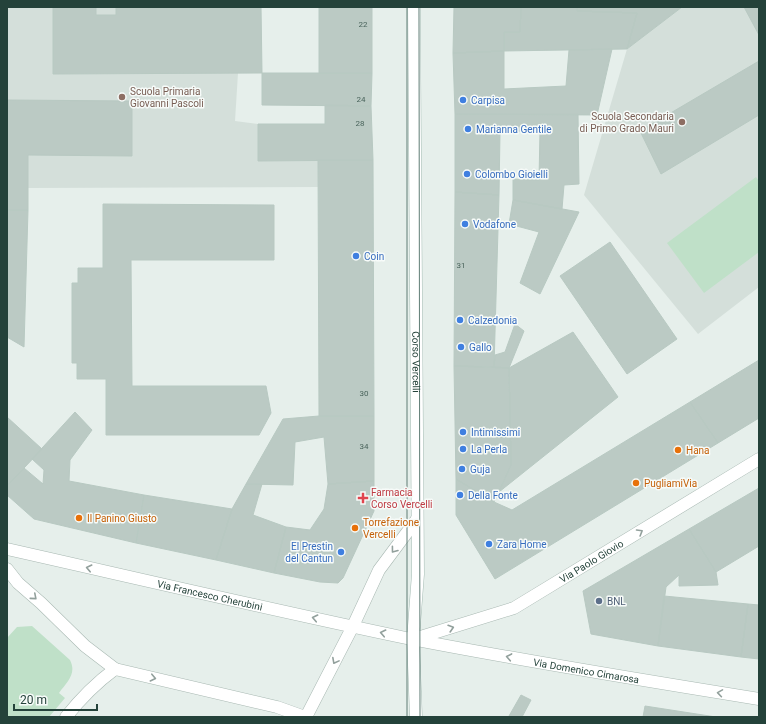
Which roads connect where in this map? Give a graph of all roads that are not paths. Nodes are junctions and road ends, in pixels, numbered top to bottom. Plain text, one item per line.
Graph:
1 (414, 7) edge
2 (759, 459) edge
3 (418, 519) junction
4 (7, 549) edge
5 (7, 569) edge
6 (353, 626) junction
7 (413, 639) junction
8 (115, 669) junction
9 (759, 699) edge
10 (66, 717) edge
11 (305, 717) edge
12 (416, 717) edge

1 - 3 street, Corso Vercelli
7 -> 2 street, Via Paolo Giovio
3 -> 6 street
3 - 7 street, Corso Vercelli
6 -> 4 street, Via Francesco Cherubini
5 -> 8 street
7 -> 6 street, Via Francesco Cherubini
6 -> 11 street
9 -> 7 street, Via Domenico Cimarosa
7 - 12 street, Corso Vercelli
8 - 10 street
8 -> 11 street

